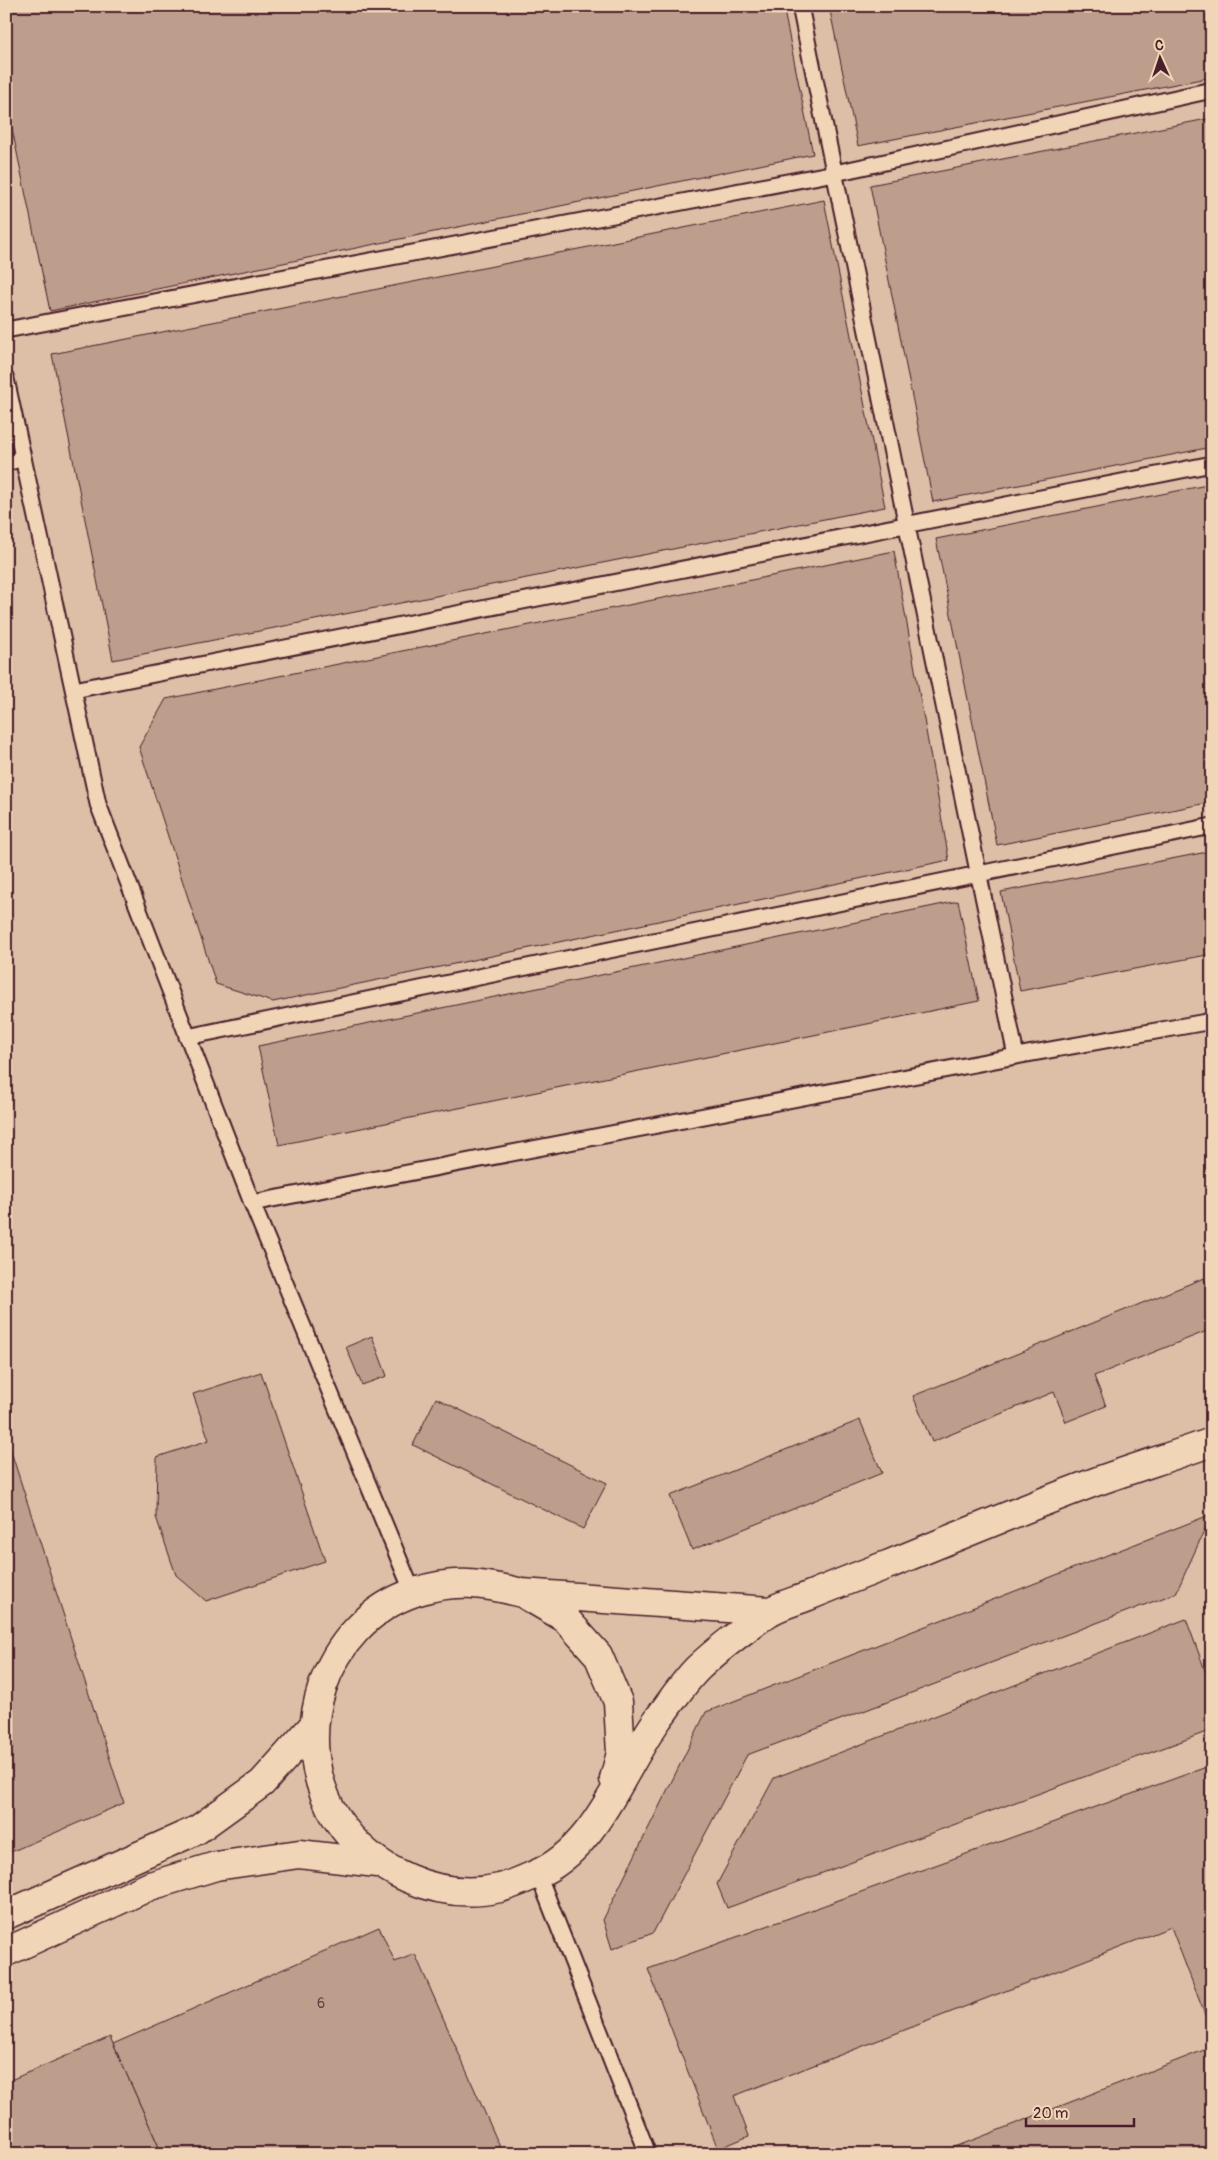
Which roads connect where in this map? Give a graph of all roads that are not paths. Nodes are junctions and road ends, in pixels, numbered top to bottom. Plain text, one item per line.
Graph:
1 (800, 6) edge
2 (1212, 90) edge
3 (835, 173) junction
4 (6, 330) edge
5 (6, 379) edge
6 (24, 458) junction
7 (6, 463) edge
8 (1212, 464) edge
9 (906, 526) junction
10 (74, 690) junction
11 (1212, 826) edge
12 (978, 873) junction
13 (1212, 1021) edge
14 (187, 1037) junction
15 (1016, 1056) junction
16 (252, 1203) junction
17 (1212, 1442) edge
18 (413, 1593) junction
19 (522, 1593) junction
20 (769, 1611) junction
21 (313, 1726) junction
22 (608, 1801) junction
23 (377, 1862) junction
24 (538, 1874) junction
25 (6, 1915) edge
26 (6, 1952) edge
27 (648, 2154) edge

1 - 3 lane
2 - 3 lane
3 - 4 lane
3 - 9 lane
5 - 6 lane
6 - 7 lane
6 - 10 lane
8 - 9 lane
9 - 10 lane
9 - 12 lane
10 - 14 lane
11 - 12 lane
12 - 14 lane
12 - 15 lane
13 - 15 lane
14 - 16 lane
15 - 16 lane
16 - 18 lane
17 - 20 main road
18 - 19 main road
18 - 21 main road
19 - 20 main road
19 - 22 main road
20 - 22 main road
21 - 23 main road
21 - 25 main road
22 - 24 main road
23 - 24 main road
23 - 26 main road
24 - 27 lane

